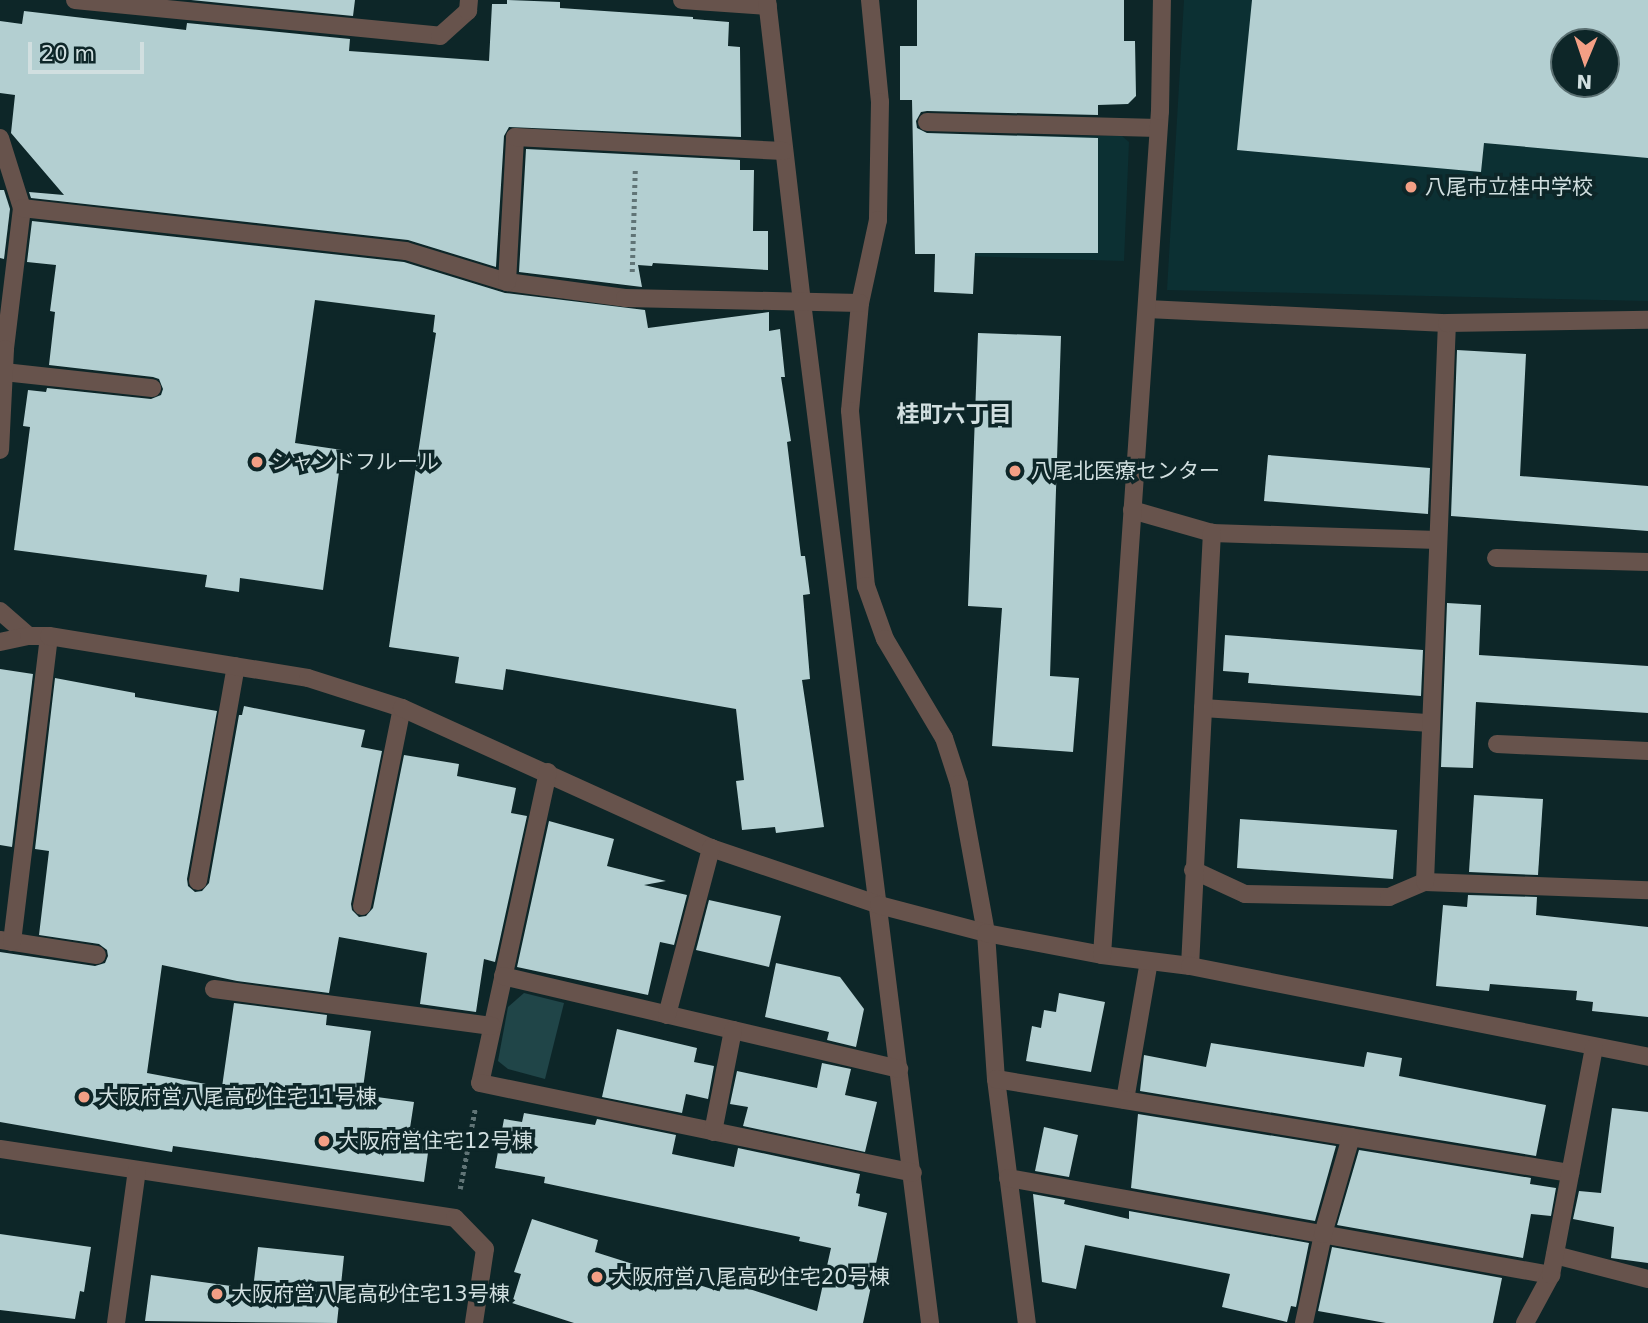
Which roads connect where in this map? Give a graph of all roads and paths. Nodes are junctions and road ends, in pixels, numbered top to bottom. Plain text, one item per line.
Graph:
1 (75, 0) edge
2 (469, 0) edge
3 (682, 0) edge
4 (870, 0) edge
5 (1161, 0) edge
6 (767, 3) edge
7 (927, 122) dead end
8 (1158, 128) junction
9 (0, 138) edge
10 (636, 143) junction
11 (784, 151) junction
12 (22, 208) junction
13 (507, 282) junction
14 (631, 298) junction
15 (802, 302) junction
16 (860, 303) junction
17 (1147, 309) junction
18 (1648, 320) edge
19 (1447, 323) junction
20 (3, 348) edge
21 (4, 372) junction
22 (152, 388) dead end
23 (0, 450) edge
24 (1132, 510) junction
25 (1212, 533) junction
26 (1438, 540) junction
27 (1496, 558) dead end
28 (1648, 562) edge
29 (0, 611) edge
30 (29, 635) junction
31 (49, 636) junction
32 (0, 642) edge
33 (236, 666) junction
34 (402, 708) junction
35 (1203, 708) junction
36 (1431, 723) junction
37 (1497, 744) dead end
38 (1648, 751) edge
39 (548, 772) junction
40 (711, 848) junction
41 (1193, 870) junction
42 (198, 881) dead end
43 (1425, 882) junction
44 (1648, 890) edge
45 (879, 905) junction
46 (362, 906) dead end
47 (986, 933) junction
48 (6, 941) edge
49 (97, 955) dead end
50 (1102, 955) junction
51 (1149, 961) junction
52 (1190, 966) junction
53 (503, 976) junction
54 (214, 989) dead end
55 (667, 1015) junction
56 (492, 1026) junction
57 (733, 1030) junction
58 (1594, 1048) junction
59 (1648, 1056) edge
60 (899, 1069) junction
61 (996, 1079) junction
62 (480, 1083) junction
63 (1125, 1100) junction
64 (713, 1132) junction
65 (1351, 1137) junction
66 (0, 1149) edge
67 (137, 1170) junction
68 (1570, 1172) junction
69 (912, 1173) junction
70 (1008, 1178) junction
71 (455, 1218) junction
72 (1324, 1234) junction
73 (1555, 1255) junction
74 (1551, 1275) junction
75 (1648, 1279) edge
76 (116, 1323) edge
77 (474, 1323) edge
78 (930, 1323) edge
79 (1027, 1323) edge
80 (1304, 1323) edge
81 (1525, 1323) edge

1 - 2 street
3 - 6 street
4 - 16 street
5 - 8 street
6 - 11 street
7 - 8 street
8 - 17 street
9 - 12 street
10 - 11 street
10 - 13 street
10 - 14 path
11 - 15 street
12 - 13 street
12 - 20 street
13 - 14 street
14 - 15 street
15 - 16 street
15 - 45 street
16 - 47 street
17 - 19 street
17 - 24 street
18 - 19 street
19 - 26 street
20 - 21 street
21 - 22 street
21 - 23 street
24 - 25 street
24 - 50 street
25 - 26 street
25 - 35 street
26 - 36 street
27 - 28 street
29 - 30 street
30 - 31 street
30 - 32 street
31 - 33 street
31 - 48 street
33 - 34 street
33 - 42 street
34 - 39 street
34 - 46 street
35 - 36 street
35 - 41 street
36 - 43 street
37 - 38 street
39 - 40 street
39 - 53 street
40 - 45 street
40 - 55 street
41 - 43 street
41 - 52 street
43 - 44 street
45 - 47 street
45 - 60 street
47 - 50 street
47 - 61 street
48 - 49 street
50 - 51 street
51 - 52 street
51 - 63 street
52 - 58 street
53 - 55 street
53 - 56 street
54 - 56 street
55 - 57 street
56 - 62 street
57 - 60 street
57 - 64 street
58 - 59 street
58 - 68 street
60 - 69 street
61 - 63 street
61 - 70 street
62 - 64 street
62 - 71 path
63 - 65 street
64 - 69 street
65 - 68 street
65 - 72 street
66 - 67 street
67 - 71 street
67 - 76 street
68 - 73 street
69 - 78 street
70 - 72 street
70 - 79 street
71 - 77 street
72 - 74 street
72 - 80 street
73 - 74 street
73 - 75 street
74 - 81 street

